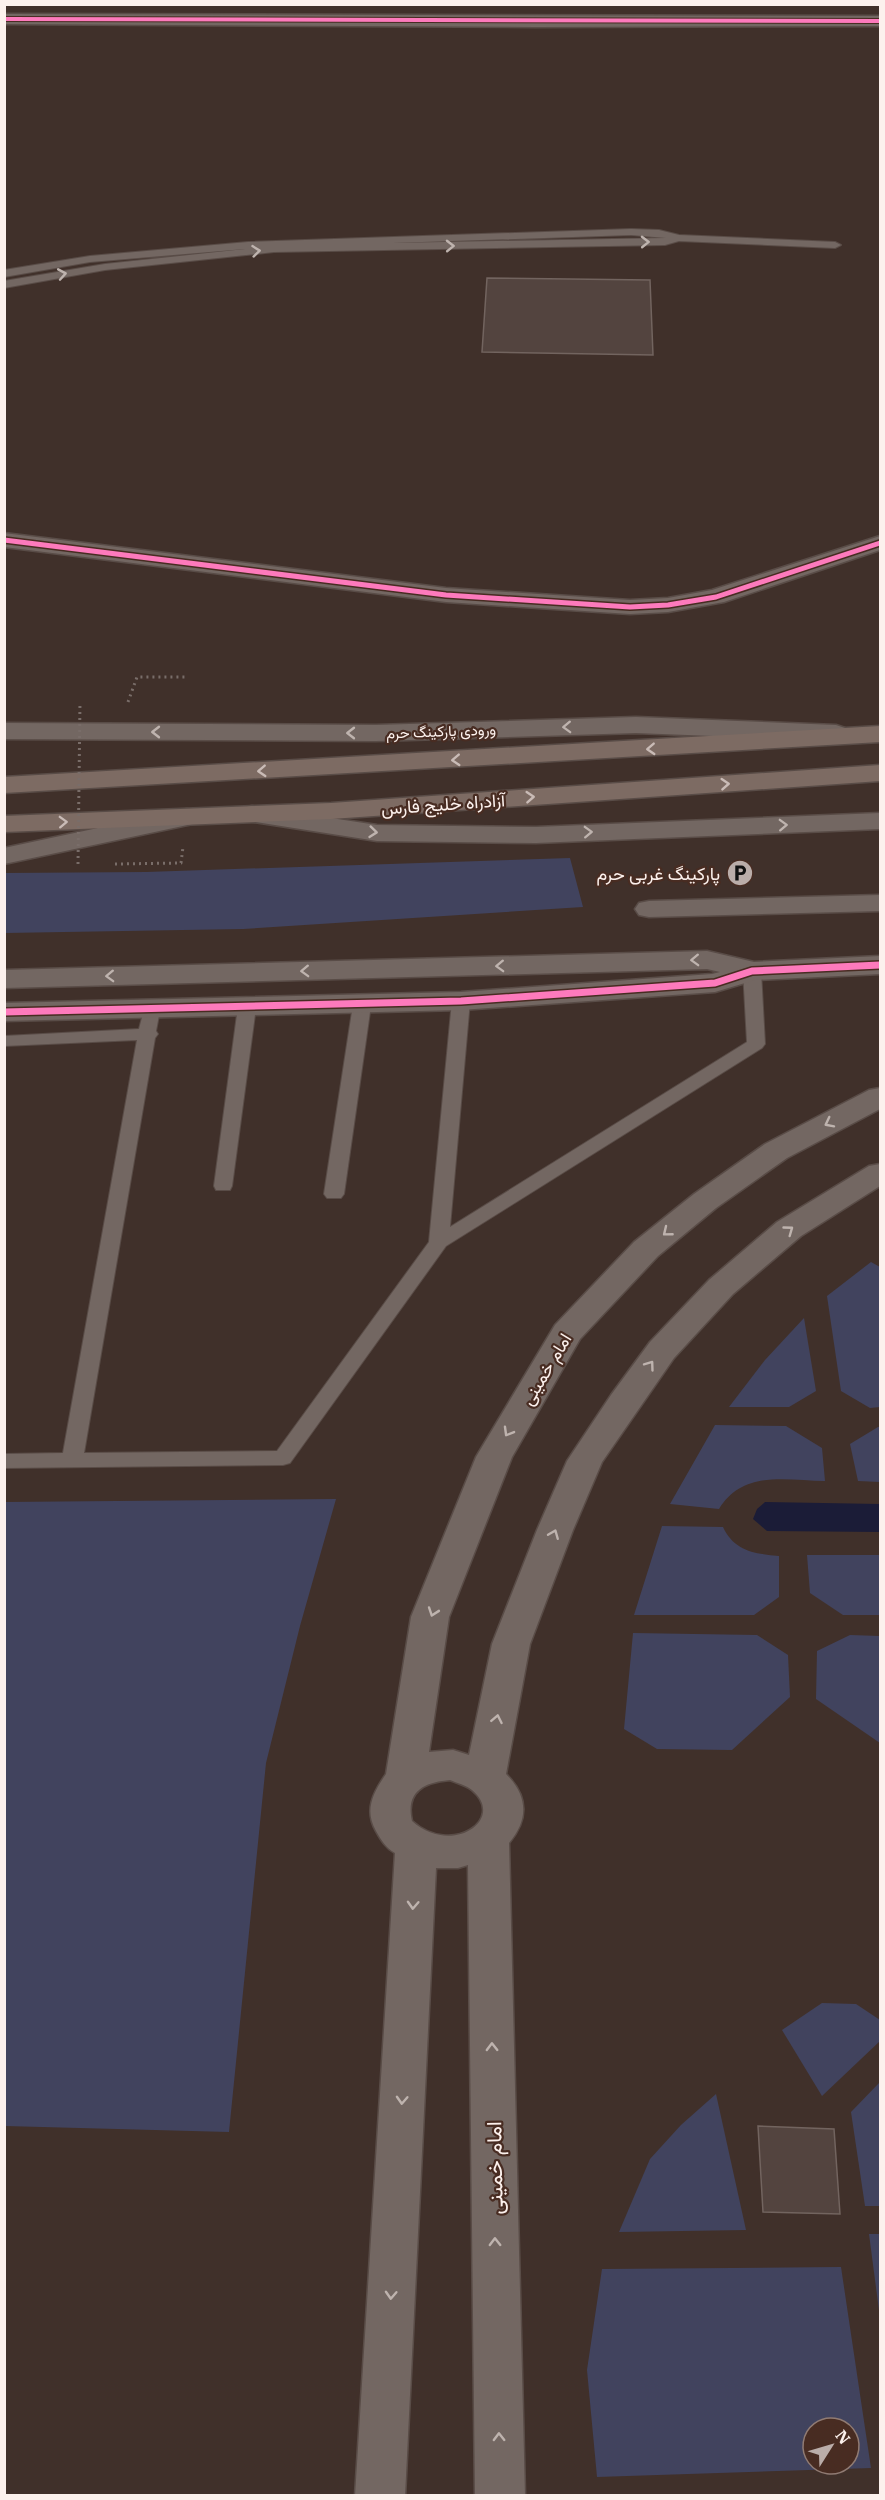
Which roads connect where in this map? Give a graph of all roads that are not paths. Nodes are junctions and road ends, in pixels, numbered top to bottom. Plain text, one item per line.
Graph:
1 (4, 19) edge
2 (880, 21) edge
3 (4, 28) edge
4 (880, 32) edge
5 (679, 237) junction
6 (835, 245) dead end
7 (4, 274) edge
8 (4, 285) edge
9 (4, 540) edge
10 (880, 543) edge
11 (4, 731) edge
12 (879, 734) edge
13 (880, 773) edge
14 (4, 785) edge
15 (252, 814) junction
16 (188, 817) junction
17 (880, 821) edge
18 (4, 824) edge
19 (4, 856) edge
20 (880, 903) edge
21 (649, 909) dead end
22 (880, 965) edge
23 (752, 971) junction
24 (4, 979) edge
25 (461, 1001) junction
26 (362, 1005) junction
27 (247, 1007) junction
28 (4, 1012) edge
29 (150, 1022) junction
30 (4, 1041) edge
31 (880, 1096) edge
32 (880, 1173) edge
33 (223, 1186) dead end
34 (334, 1194) dead end
35 (439, 1242) junction
36 (4, 1461) edge
37 (72, 1461) junction
38 (485, 1777) junction
39 (405, 1778) junction
40 (488, 1840) junction
41 (416, 1847) junction
42 (380, 2496) edge
43 (500, 2496) edge

1 - 2 street
3 - 4 street
5 - 6 lane
5 - 7 lane
8 -> 5 lane
9 - 10 street
12 -> 11 street, ورودی پارکینگ حرم
12 -> 14 highway
15 -> 13 highway, آزادراه خلیج فارس
15 - 16 highway, آزادراه خلیج فارس
15 -> 17 street
18 -> 16 highway, آزادراه خلیج فارس
16 - 19 street
20 - 21 street
22 - 23 street
23 -> 24 street
23 - 25 street
23 - 35 lane
25 - 26 street
25 - 35 lane
26 - 27 street
26 - 34 lane
27 - 29 street
27 - 33 lane
28 - 29 street
29 - 30 lane
29 - 37 lane
31 -> 39 street, امام خمینی
38 -> 32 street
35 - 37 lane
36 - 37 lane
38 - 39 street
38 - 40 street
39 - 41 street
40 - 41 street
43 -> 40 street, امام خمینی
41 -> 42 street

